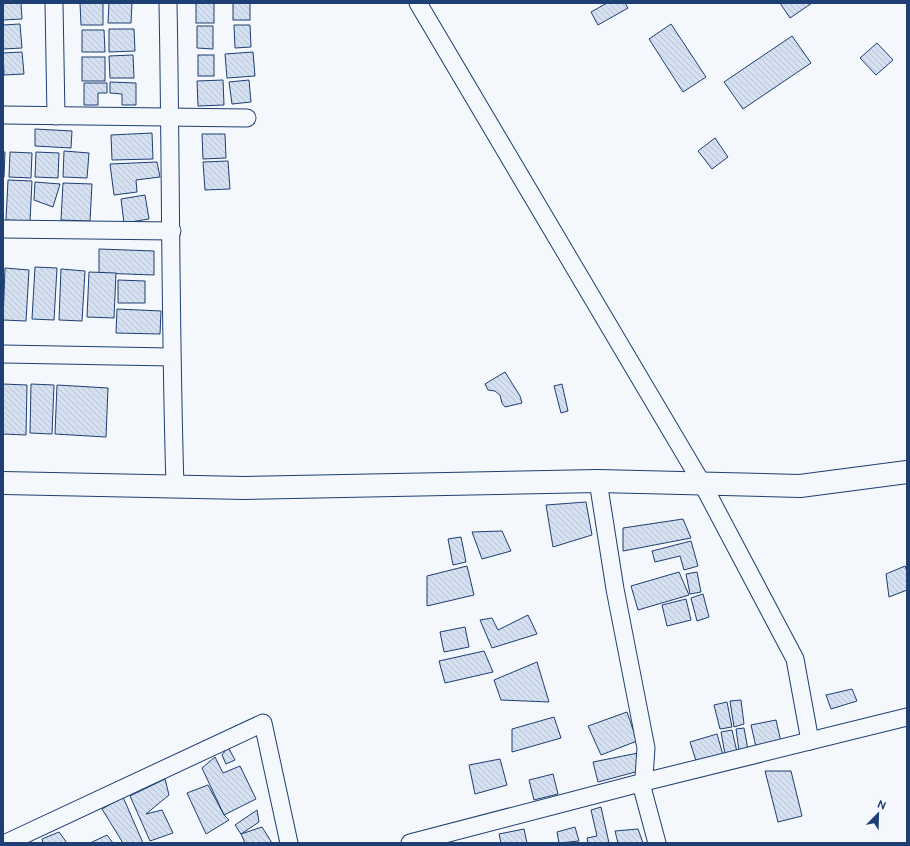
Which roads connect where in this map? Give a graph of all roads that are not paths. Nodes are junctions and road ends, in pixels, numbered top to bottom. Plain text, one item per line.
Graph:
1 (54, 3) edge
2 (168, 3) edge
3 (418, 3) edge
4 (3, 115) edge
5 (56, 116) junction
6 (170, 117) junction
7 (247, 118) dead end
8 (3, 229) edge
9 (172, 230) junction
10 (3, 354) edge
11 (171, 357) junction
12 (907, 472) edge
13 (598, 481) junction
14 (3, 483) edge
15 (703, 485) junction
16 (175, 486) junction
17 (907, 717) edge
18 (810, 741) junction
19 (644, 782) junction
20 (6, 843) edge
21 (289, 843) edge
22 (410, 843) edge
23 (657, 843) edge

1 - 5 street
2 - 6 street
3 - 15 street
4 - 5 street
5 - 6 street
6 - 7 street
6 - 9 street
8 - 9 street
9 - 11 street
10 - 11 street
11 - 16 street
12 - 15 street
13 - 15 street
13 - 16 street
13 - 19 street
14 - 16 street
15 - 18 street
17 - 18 street
18 - 19 street
19 - 22 street
19 - 23 street
20 - 21 street

